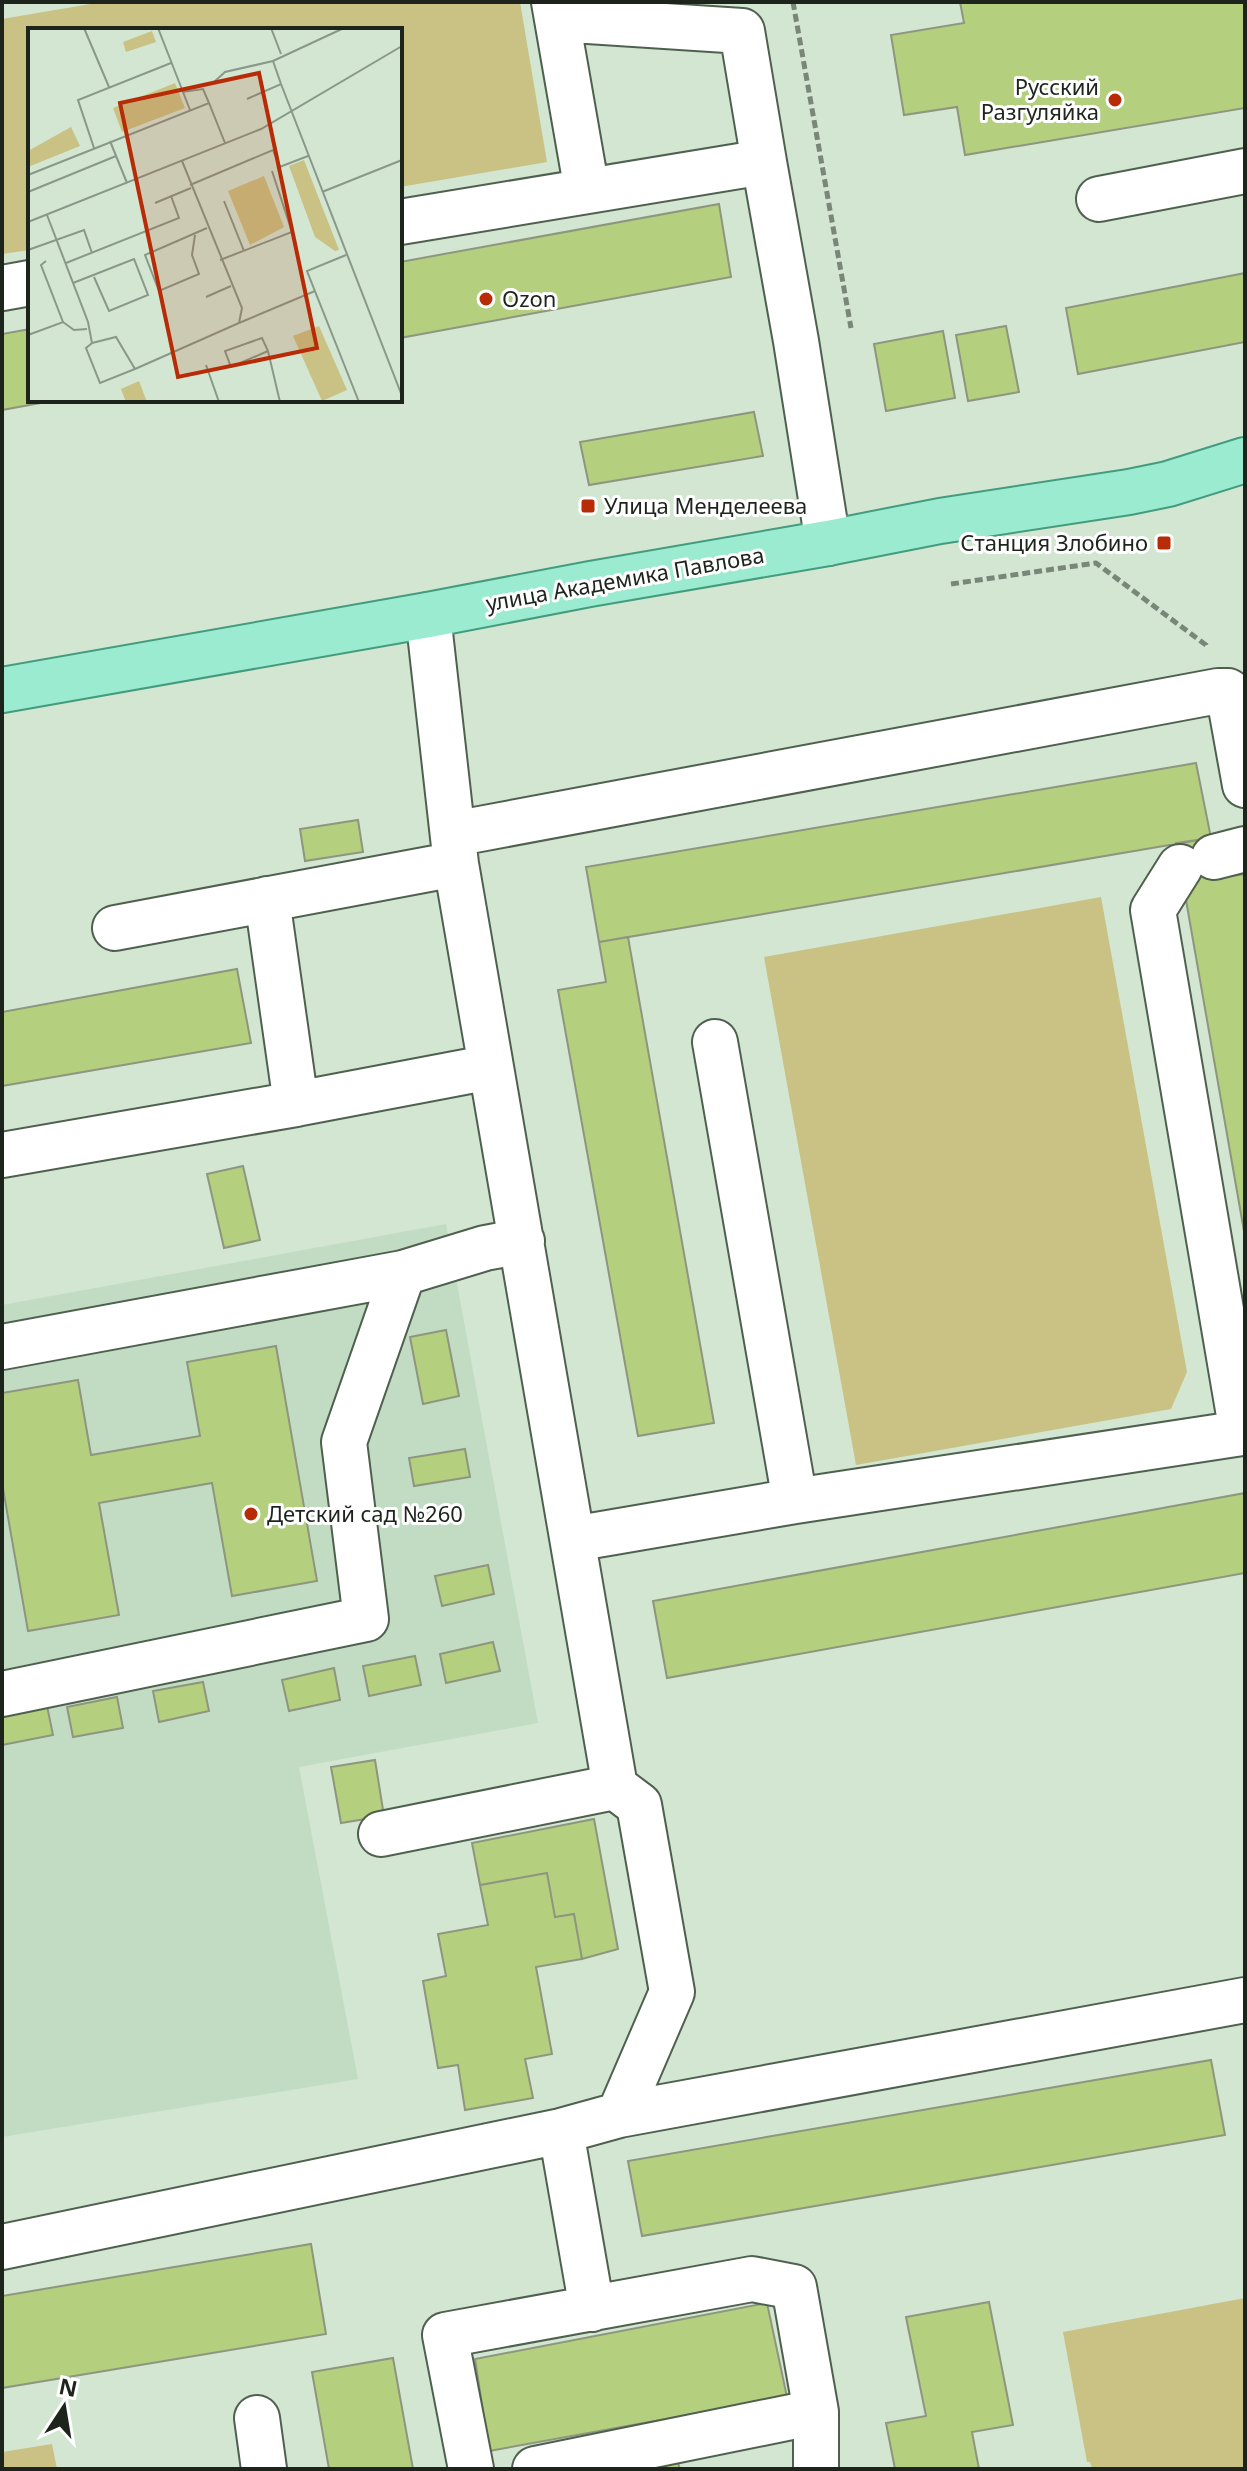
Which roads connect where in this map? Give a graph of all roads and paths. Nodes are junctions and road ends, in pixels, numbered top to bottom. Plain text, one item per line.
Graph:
1 (793, 2) edge
2 (556, 10) edge
3 (764, 162) junction
4 (1245, 171) edge
5 (587, 191) junction
6 (1099, 199) dead end
7 (402, 222) edge
8 (28, 283) edge
9 (2, 288) edge
10 (851, 328) dead end
11 (1245, 460) edge
12 (828, 543) junction
13 (951, 584) dead end
14 (428, 615) junction
15 (1206, 645) dead end
16 (2, 690) edge
17 (1245, 785) edge
18 (454, 849) junction
19 (1213, 858) edge
20 (267, 899) junction
21 (115, 928) dead end
22 (715, 1042) dead end
23 (491, 1067) junction
24 (296, 1104) junction
25 (2, 1155) edge
26 (522, 1241) junction
27 (403, 1273) junction
28 (2, 1347) edge
29 (795, 1501) junction
30 (573, 1539) junction
31 (2, 1694) edge
32 (615, 1787) junction
33 (381, 1834) dead end
34 (1245, 2000) edge
35 (619, 2115) junction
36 (561, 2131) junction
37 (2, 2247) edge
38 (592, 2309) junction
39 (816, 2412) junction
40 (257, 2418) dead end
41 (264, 2469) edge
42 (471, 2469) edge
43 (535, 2469) edge
44 (816, 2469) edge

1 - 10 path
2 - 3 lane
2 - 5 lane
3 - 5 lane
3 - 12 lane
4 - 6 lane
5 - 7 lane
8 - 9 lane
11 - 12 main road, улица Академика Павлова
12 - 14 main road, улица Академика Павлова
13 - 15 path
14 - 16 main road, улица Академика Павлова
14 - 18 lane
17 - 18 lane
18 - 20 lane
18 - 23 lane
19 - 29 lane
20 - 21 lane
20 - 24 lane
22 - 29 lane
23 - 24 lane
23 - 26 lane
24 - 25 lane
26 - 27 lane
26 - 30 lane
27 - 28 lane
27 - 31 lane
29 - 30 lane
30 - 32 lane
32 - 33 lane
32 - 35 lane
34 - 35 lane
35 - 36 lane
36 - 37 lane
36 - 38 lane
38 - 39 lane
38 - 42 lane
39 - 43 lane
39 - 44 lane
40 - 41 lane

